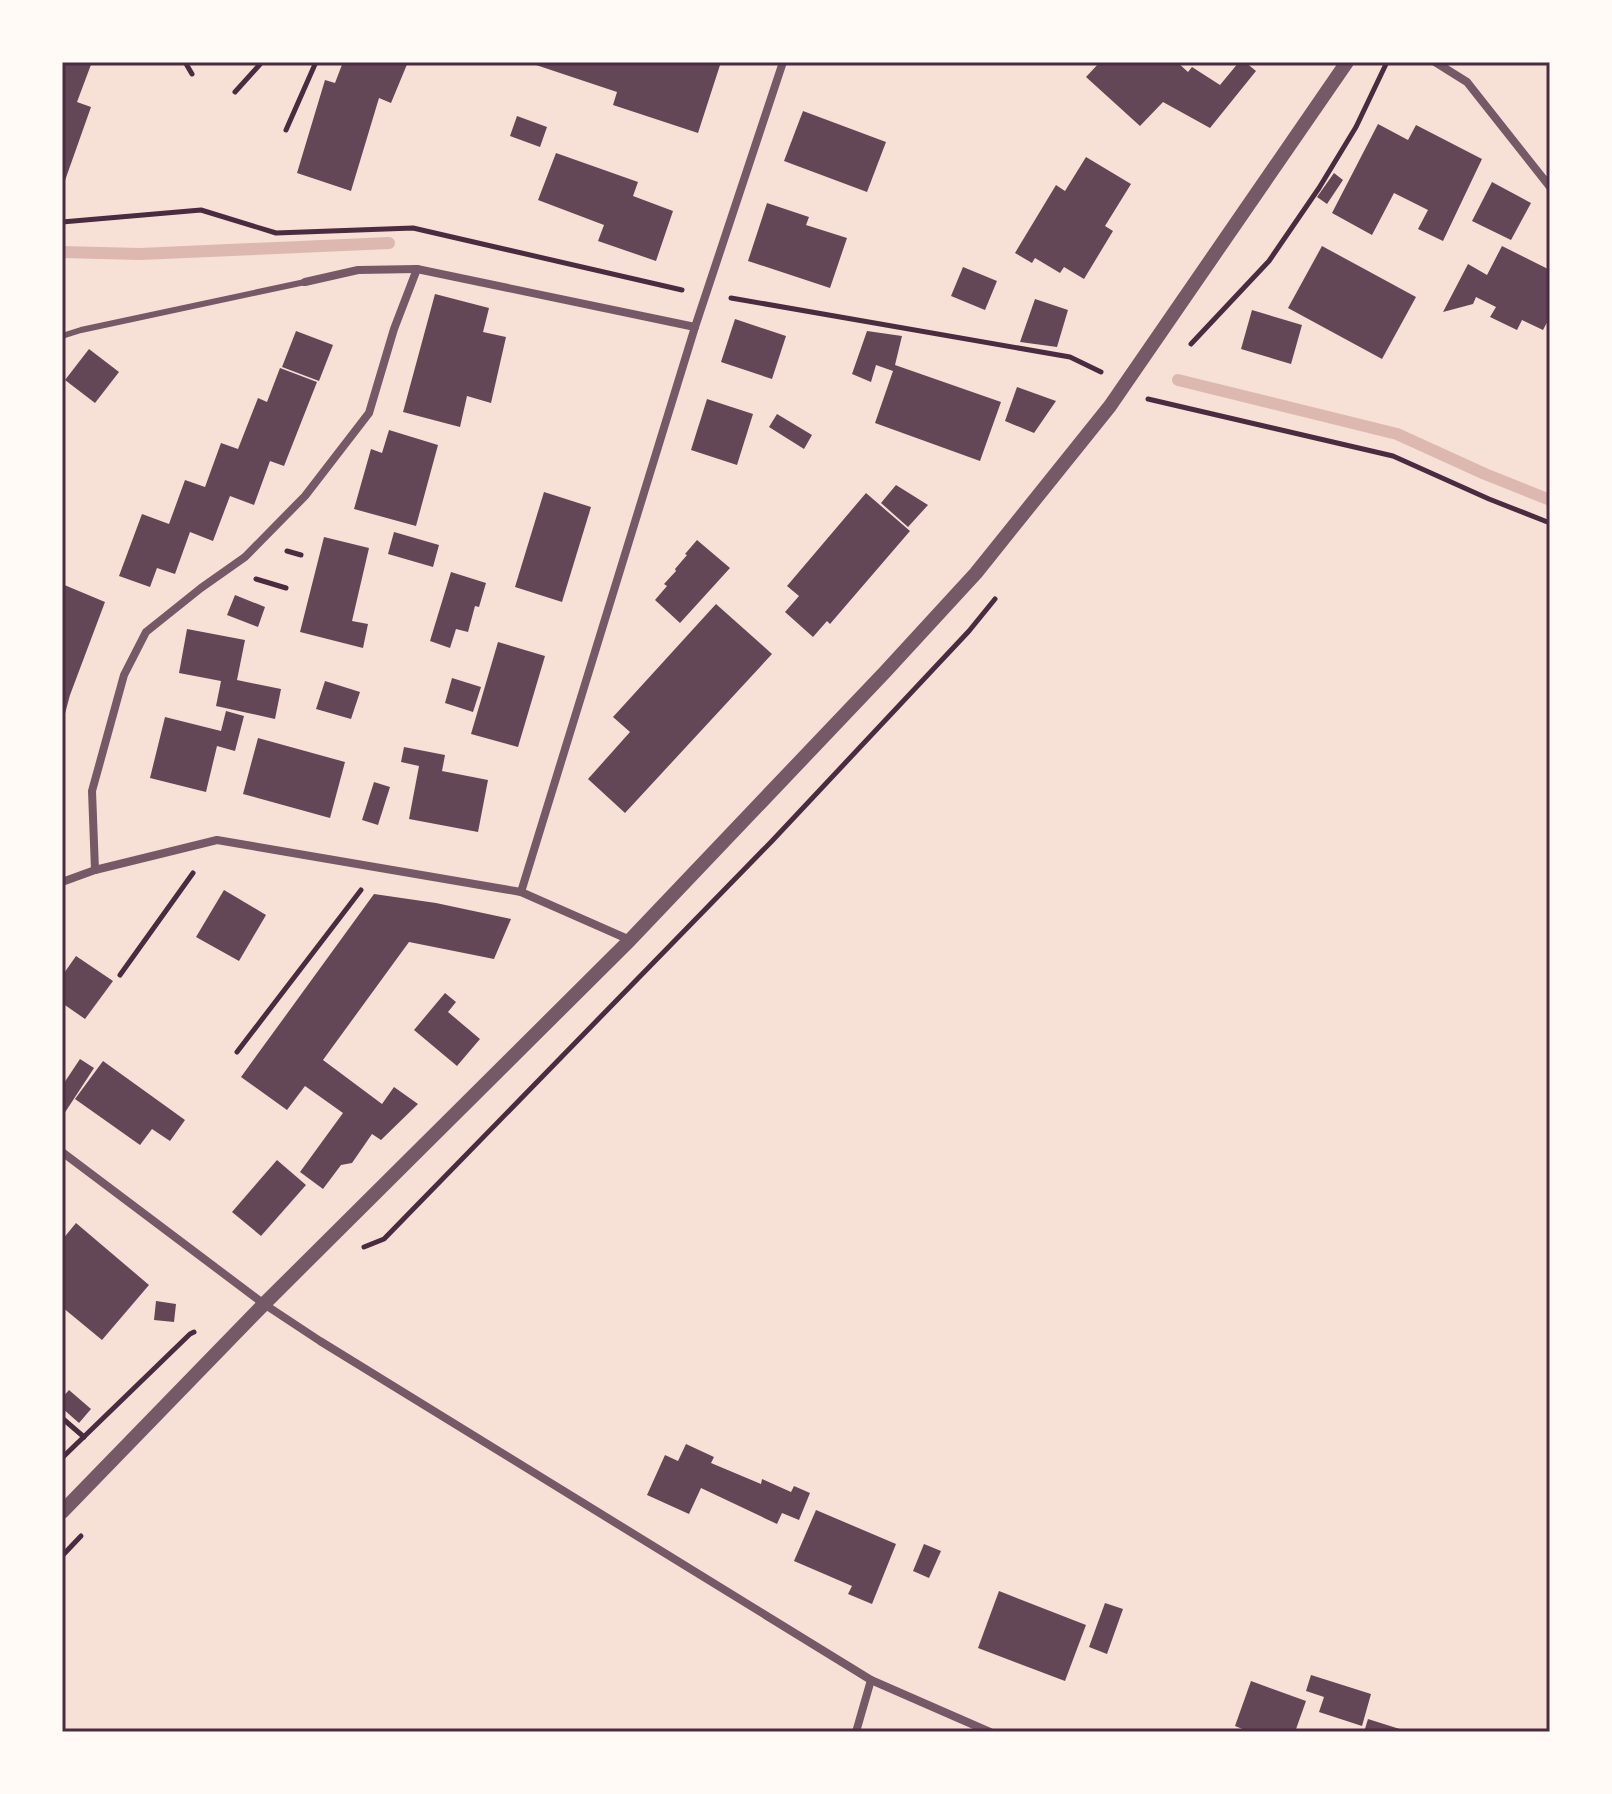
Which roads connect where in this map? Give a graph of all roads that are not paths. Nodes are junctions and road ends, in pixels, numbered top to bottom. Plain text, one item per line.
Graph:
1 (783, 62) edge
2 (1347, 62) edge
3 (1435, 62) edge
4 (1550, 187) edge
5 (417, 269) junction
6 (305, 282) joint
7 (695, 327) junction
8 (62, 336) edge
9 (95, 870) junction
10 (62, 882) edge
11 (521, 892) junction
12 (630, 940) junction
13 (62, 1152) edge
14 (264, 1304) junction
15 (62, 1512) edge
16 (871, 1680) junction
17 (856, 1732) edge
18 (990, 1732) edge

1 - 7 street
2 - 12 street
3 - 4 street
5 - 6 street
5 - 7 street
5 - 9 street
6 - 8 lane
7 - 11 street
9 - 10 street
9 - 11 street
11 - 12 street
12 - 14 street
13 - 14 street
14 - 15 street
14 - 16 street
16 - 17 street
16 - 18 street

